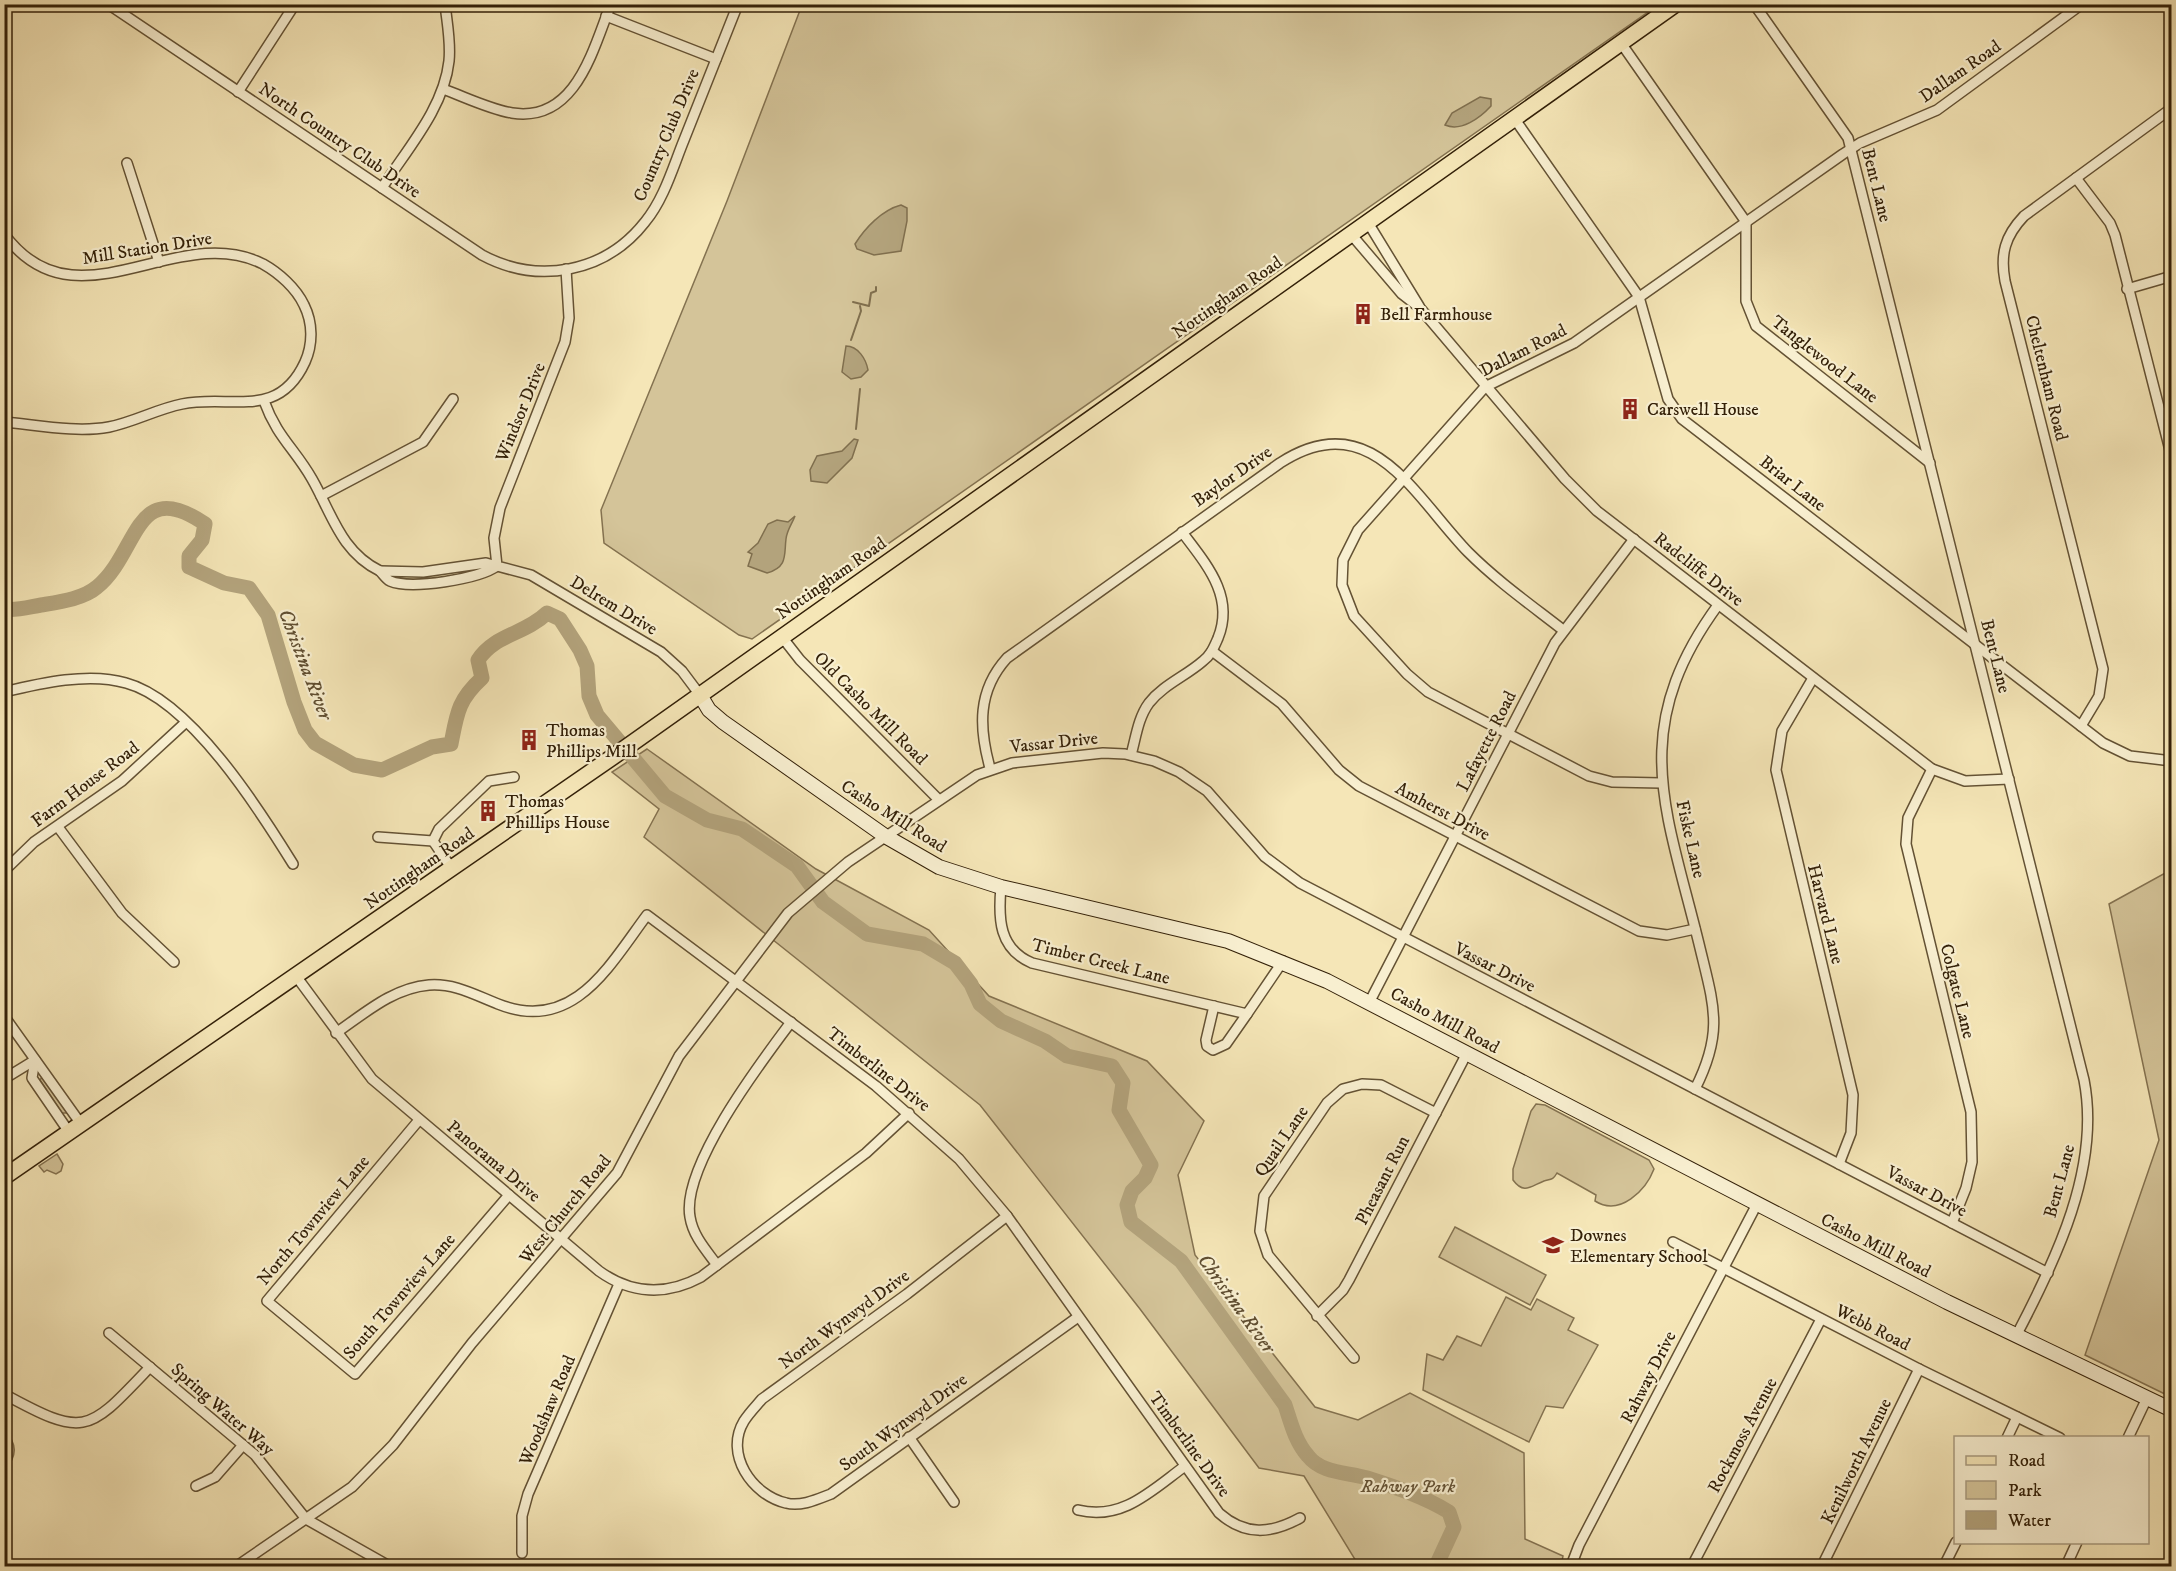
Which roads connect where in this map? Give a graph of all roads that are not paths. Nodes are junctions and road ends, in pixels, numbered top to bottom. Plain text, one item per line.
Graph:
1 (108, 4) edge
2 (295, 4) edge
3 (445, 4) edge
4 (611, 4) edge
5 (738, 4) edge
6 (1676, 4) edge
7 (1754, 4) edge
8 (2082, 4) edge
9 (606, 16) junction
10 (1620, 43) junction
11 (716, 59) junction
12 (442, 89) junction
13 (238, 92) junction
14 (2172, 108) edge
15 (1514, 118) junction
16 (1851, 148) junction
17 (127, 163) dead end
18 (2076, 178) junction
19 (382, 188) junction
20 (1367, 221) junction
21 (1746, 222) junction
22 (1350, 233) junction
23 (4, 234) edge
24 (159, 262) junction
25 (566, 270) junction
26 (2172, 276) edge
27 (2127, 289) junction
28 (1640, 297) junction
29 (1420, 308) junction
30 (1485, 387) junction
31 (453, 399) dead end
32 (264, 401) junction
33 (4, 422) edge
34 (2172, 458) edge
35 (1930, 463) junction
36 (1404, 477) junction
37 (321, 496) junction
38 (1182, 532) junction
39 (1634, 539) junction
40 (497, 566) junction
41 (1718, 605) junction
42 (1563, 630) junction
43 (782, 637) junction
44 (1977, 647) junction
45 (1212, 651) junction
46 (1813, 678) junction
47 (4, 692) edge
48 (700, 695) junction
49 (185, 723) junction
50 (2081, 726) junction
51 (1508, 735) junction
52 (1131, 755) junction
53 (2172, 761) edge
54 (990, 768) junction
55 (1932, 769) junction
56 (514, 777) dead end
57 (2009, 779) junction
58 (1661, 783) junction
59 (939, 800) junction
60 (58, 827) junction
61 (885, 836) junction
62 (1455, 836) junction
63 (378, 837) dead end
64 (433, 841) junction
65 (293, 864) dead end
66 (452, 869) junction
67 (4, 871) edge
68 (1001, 887) junction
69 (1695, 929) junction
70 (1403, 937) junction
71 (174, 962) dead end
72 (1283, 962) junction
73 (296, 976) junction
74 (735, 980) junction
75 (1370, 1001) junction
76 (1214, 1006) junction
77 (1247, 1014) junction
78 (4, 1016) edge
79 (791, 1022) junction
80 (336, 1033) junction
81 (1467, 1053) junction
82 (35, 1060) junction
83 (4, 1079) edge
84 (1695, 1089) junction
85 (909, 1113) junction
86 (1436, 1113) junction
87 (419, 1119) junction
88 (75, 1128) junction
89 (1839, 1164) junction
90 (4, 1177) edge
91 (509, 1196) junction
92 (1757, 1204) junction
93 (1007, 1216) junction
94 (1952, 1223) junction
95 (562, 1240) junction
96 (1673, 1242) dead end
97 (717, 1265) junction
98 (1724, 1268) junction
99 (2048, 1273) junction
100 (619, 1284) junction
101 (1317, 1316) junction
102 (1078, 1317) junction
103 (1821, 1319) junction
104 (109, 1333) dead end
105 (308, 1335) joint
106 (2016, 1336) junction
107 (1354, 1358) dead end
108 (150, 1367) junction
109 (1919, 1369) junction
110 (4, 1394) edge
111 (2147, 1398) junction
112 (2172, 1410) edge
113 (2017, 1417) junction
114 (2008, 1436) edge
115 (2058, 1436) edge
116 (2128, 1436) edge
117 (909, 1437) junction
118 (243, 1445) junction
119 (1185, 1466) junction
120 (743, 1470) joint
121 (196, 1486) dead end
122 (954, 1502) dead end
123 (1078, 1510) dead end
124 (1300, 1518) dead end
125 (306, 1520) junction
126 (1955, 1544) edge
127 (2076, 1544) edge
128 (522, 1552) dead end
129 (237, 1566) edge
130 (389, 1566) edge
131 (1571, 1566) edge
132 (1692, 1566) edge
133 (1822, 1566) edge
134 (1944, 1566) edge
135 (2066, 1566) edge

1 - 13 street, North Country Club Drive
2 - 13 street
3 - 12 street
4 - 9 street
5 - 11 street, Country Club Drive
6 - 10 main road, Nottingham Road
7 - 16 street, Bent Lane
8 - 16 street, Dallam Road
9 - 11 street
9 - 12 street
10 - 15 main road, Nottingham Road
10 - 21 street
11 - 25 street, Country Club Drive
12 - 19 street
13 - 19 street, North Country Club Drive
14 - 18 street, Cheltenham Road
15 - 20 main road, Nottingham Road
15 - 28 street, Briar Lane
16 - 21 street, Dallam Road
16 - 35 street, Bent Lane
17 - 24 street
18 - 27 street
18 - 50 street, Cheltenham Road
19 - 25 street, North Country Club Drive
20 - 22 main road, Nottingham Road
20 - 29 street, Radcliffe Drive
21 - 28 street, Dallam Road
21 - 35 street, Tanglewood Lane
22 - 29 street, Radcliffe Drive
22 - 43 main road, Nottingham Road
23 - 24 street, Mill Station Drive
24 - 32 street, Mill Station Drive
25 - 40 street, Windsor Drive
26 - 27 street
27 - 34 street
28 - 30 street, Dallam Road
28 - 44 street, Briar Lane
29 - 30 street, Radcliffe Drive
30 - 36 street, Dallam Road
30 - 39 street, Radcliffe Drive
31 - 37 street
32 - 33 street
32 - 37 street
35 - 44 street, Bent Lane
36 - 38 street, Baylor Drive
36 - 42 street, Baylor Drive
36 - 51 street, Dallam Road
37 - 40 street
38 - 45 street
38 - 54 street, Baylor Drive
39 - 41 street, Radcliffe Drive
39 - 42 street, Lafayette Road
40 - 48 street, Delrem Drive
41 - 46 street, Radcliffe Drive
41 - 58 street, Fiske Lane
42 - 51 street, Lafayette Road
43 - 48 main road, Nottingham Road
43 - 59 street, Old Casho Mill Road
44 - 50 street, Briar Lane
44 - 57 street, Bent Lane
45 - 52 street
45 - 62 street, Amherst Drive
46 - 55 street, Radcliffe Drive
46 - 89 street, Harvard Lane
47 - 49 street
48 - 61 street, Casho Mill Road
48 - 66 main road, Nottingham Road
49 - 60 street, Farm House Road
49 - 65 street
50 - 53 street, Briar Lane
51 - 58 street, Dallam Road
51 - 62 street, Lafayette Road
52 - 54 street, Vassar Drive
52 - 70 street, Vassar Drive
54 - 59 street, Vassar Drive
55 - 57 street, Radcliffe Drive
55 - 94 street, Colgate Lane
56 - 64 street
57 - 99 street, Bent Lane
58 - 69 street, Fiske Lane
59 - 61 street, West Church Road
60 - 67 street, Farm House Road
60 - 71 street
61 - 68 street, Casho Mill Road
61 - 74 street, West Church Road
62 - 69 street, Amherst Drive
62 - 70 street, Lafayette Road
63 - 64 street
64 - 66 street
66 - 73 main road, Nottingham Road
68 - 72 street, Casho Mill Road
68 - 76 street, Timber Creek Lane
69 - 84 street, Fiske Lane
70 - 75 street, Lafayette Road
70 - 84 street, Vassar Drive
72 - 75 street, Casho Mill Road
72 - 77 street
73 - 80 street, Panorama Drive
73 - 88 main road, Nottingham Road
74 - 79 street, Timberline Drive
74 - 80 street, Timberline Drive
74 - 95 street, West Church Road
75 - 81 street, Casho Mill Road
76 - 77 street, Timber Creek Lane
76 - 77 street
78 - 82 street
79 - 85 street, Timberline Drive
79 - 97 street
80 - 87 street, Panorama Drive
81 - 86 street, Pheasant Run
81 - 92 street, Casho Mill Road
82 - 83 street
82 - 88 street
82 - 88 street
84 - 89 street, Vassar Drive
85 - 93 street, Timberline Drive
85 - 97 street, Panorama Drive
86 - 101 street, Pheasant Run
86 - 101 street, Quail Lane
87 - 91 street, Panorama Drive
87 - 105 street, North Townview Lane
88 - 90 main road, Nottingham Road
89 - 94 street, Vassar Drive
91 - 95 street, Panorama Drive
91 - 105 street, South Townview Lane
92 - 98 street, Rahway Drive
92 - 106 street, Casho Mill Road
93 - 102 street, Timberline Drive
93 - 120 street, North Wynwyd Drive
94 - 99 street, Vassar Drive
95 - 100 street, Panorama Drive
95 - 125 street, West Church Road
96 - 98 street, Webb Road
97 - 100 street, Panorama Drive
98 - 103 street, Webb Road
98 - 131 street, Rahway Drive
99 - 106 street, Bent Lane
100 - 128 street, Woodshaw Road
101 - 107 street, Quail Lane
102 - 117 street, South Wynwyd Drive
102 - 119 street, Timberline Drive
103 - 109 street, Webb Road
103 - 132 street, Rockmoss Avenue
104 - 108 street, Spring Water Way
106 - 111 street, Casho Mill Road
108 - 110 street
108 - 118 street, Spring Water Way
109 - 113 street, Webb Road
109 - 133 street, Kenilworth Avenue
111 - 112 street, Casho Mill Road
111 - 116 street
113 - 114 street
113 - 115 street, Webb Road
117 - 120 street, South Wynwyd Drive
117 - 122 street
118 - 121 street
118 - 125 street, Spring Water Way
119 - 123 street
119 - 124 street, Timberline Drive
125 - 129 street, West Church Road
125 - 130 street
126 - 134 street
127 - 135 street

